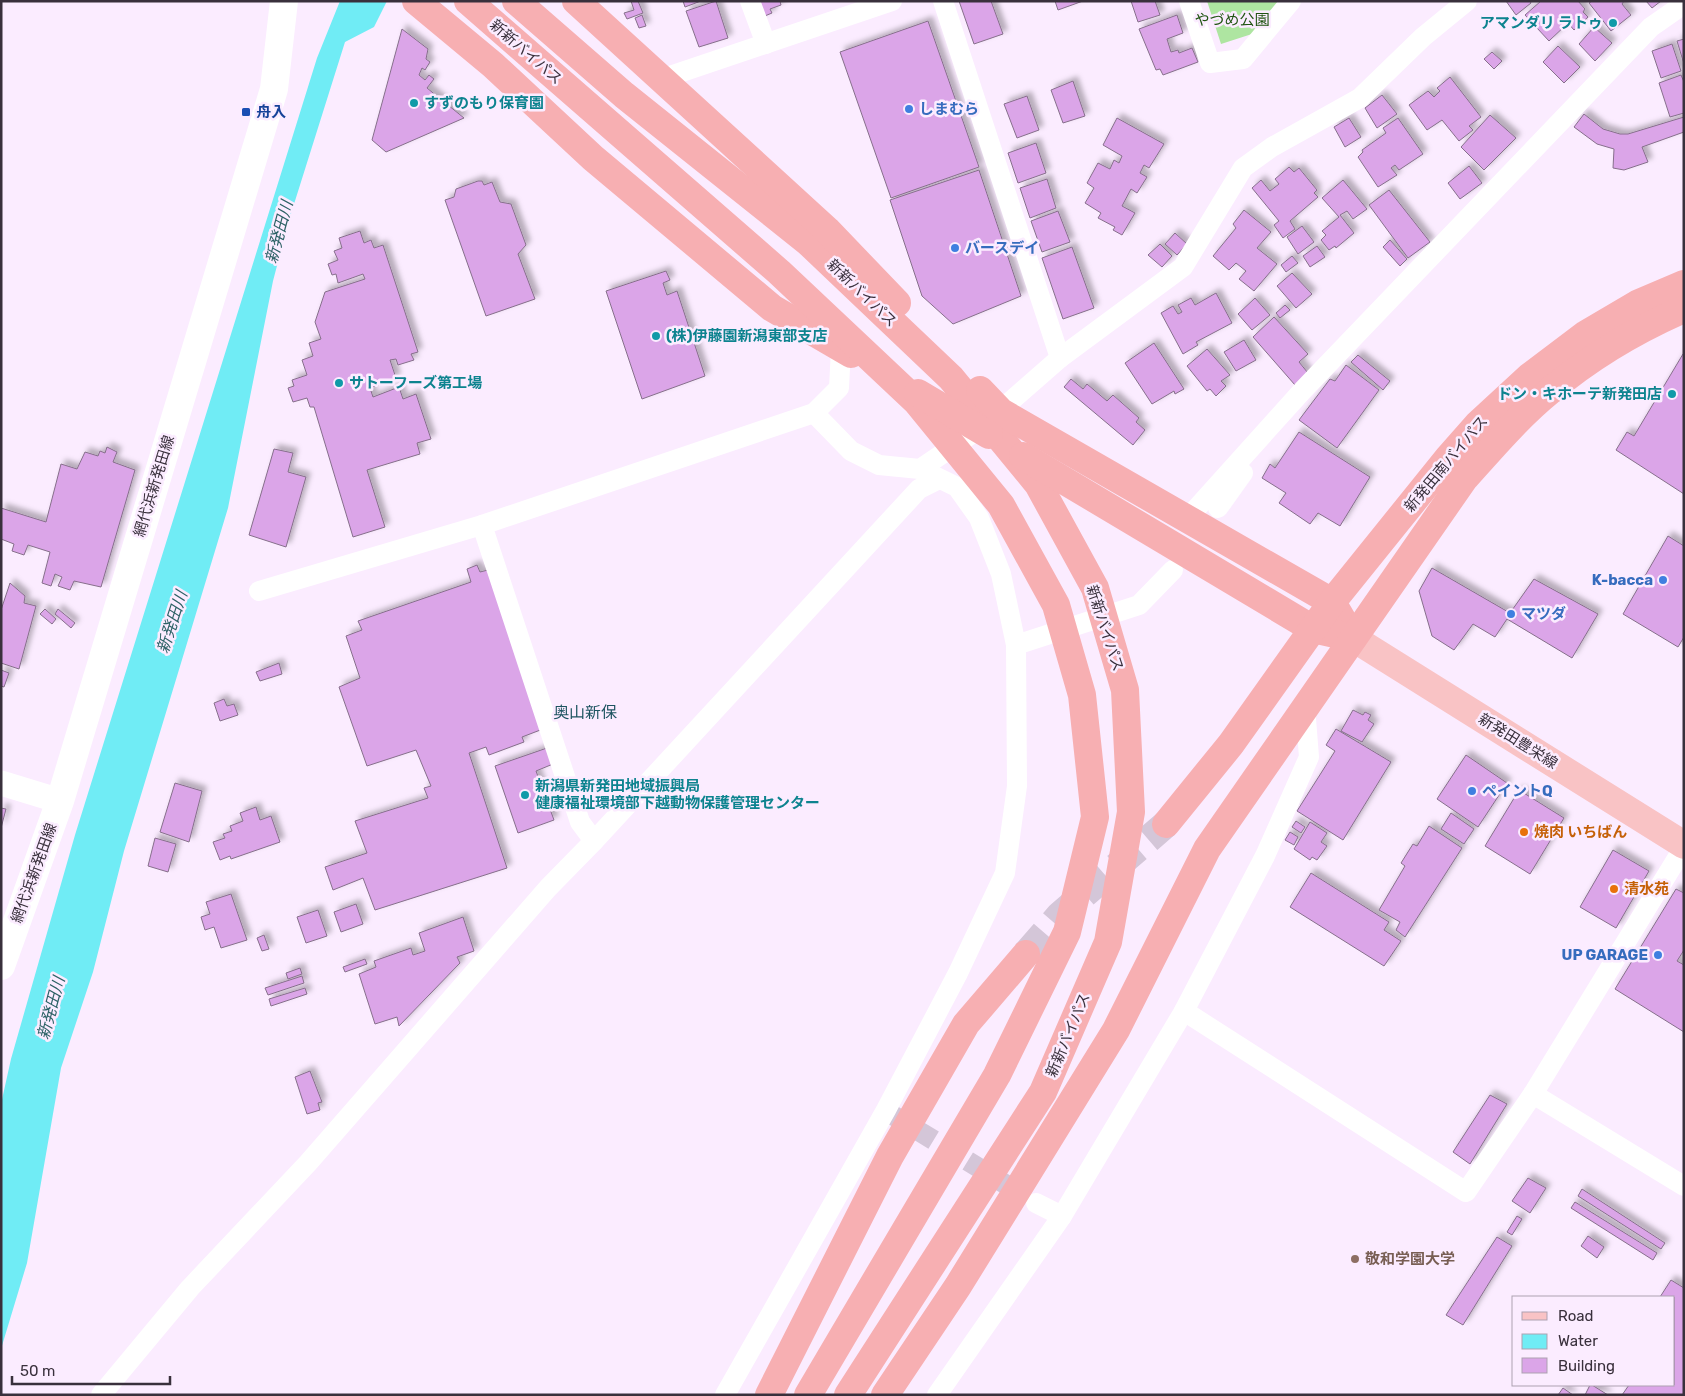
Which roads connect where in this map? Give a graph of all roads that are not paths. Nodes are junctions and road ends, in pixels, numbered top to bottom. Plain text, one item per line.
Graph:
1 (284, 1) edge
2 (416, 1) edge
3 (468, 1) edge
4 (516, 1) edge
5 (576, 1) edge
6 (750, 1) edge
7 (892, 1) edge
8 (943, 1) edge
9 (1189, 1) edge
10 (1291, 1) edge
11 (1467, 1) edge
12 (1684, 4) edge
13 (766, 44) junction
14 (661, 79) junction
15 (1684, 284) edge
16 (1684, 309) edge
17 (841, 348) junction
18 (1060, 358) junction
19 (1303, 390) junction
20 (1001, 412) junction
21 (814, 413) junction
22 (979, 429) junction
23 (920, 469) junction
24 (939, 478) junction
25 (1218, 508) dead end
26 (1186, 520) junction
27 (482, 525) junction
28 (1173, 570) dead end
29 (259, 591) dead end
30 (1332, 602) junction
31 (1313, 629) junction
32 (1353, 638) junction
33 (1016, 645) junction
34 (1305, 706) junction
35 (1, 783) edge
36 (60, 801) junction
37 (1166, 824) tunnel mouth
38 (594, 841) junction
39 (1684, 846) edge
40 (1026, 954) tunnel mouth
41 (1, 966) edge
42 (1184, 1011) junction
43 (1533, 1094) junction
44 (1684, 1186) edge
45 (1036, 1203) tunnel mouth
46 (1062, 1216) junction
47 (101, 1395) edge
48 (725, 1395) edge
49 (769, 1395) edge
50 (808, 1395) edge
51 (848, 1395) edge
52 (886, 1395) edge
53 (937, 1395) edge

1 - 36 main road, 網代浜新発田線
2 - 17 highway
3 - 50 highway, 新新バイパス
4 - 51 highway, 新新バイパス
5 - 14 highway
6 - 13 street
7 - 13 street
8 - 18 street
9 - 10 street
11 - 18 street
12 - 19 street
13 - 14 street
14 - 20 highway
15 - 30 highway, 新発田南バイパス
16 - 32 highway, 新発田南バイパス
17 - 21 street
17 - 22 highway
18 - 20 street
19 - 25 street
19 - 26 street
20 - 22 street
20 - 26 highway
21 - 23 street
21 - 27 street
22 - 23 street
22 - 31 highway
23 - 24 street
24 - 33 street
24 - 38 street
26 - 30 highway
27 - 29 street
27 - 38 street
28 - 33 street
30 - 31 highway, 新発田南バイパス
30 - 32 highway
31 - 32 highway
31 - 37 highway, 新発田南バイパス
32 - 34 highway, 新発田南バイパス
32 - 39 main road, 新発田豊栄線
33 - 48 street
34 - 42 street
34 - 52 highway, 新発田南バイパス
35 - 36 street
36 - 41 main road, 網代浜新発田線
38 - 47 street
39 - 43 street
40 - 49 highway
42 - 43 street
42 - 46 street
43 - 44 street
45 - 46 street
46 - 53 street

